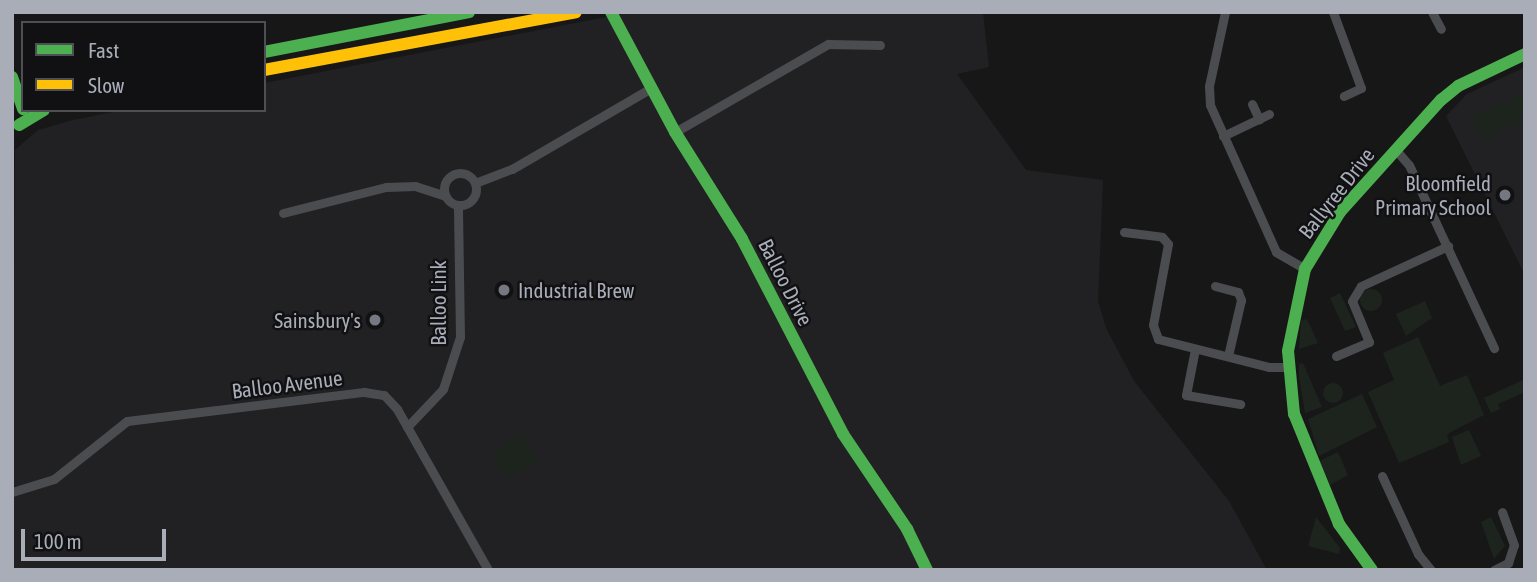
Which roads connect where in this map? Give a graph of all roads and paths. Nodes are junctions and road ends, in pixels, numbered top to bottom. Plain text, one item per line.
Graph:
1 (469, 12) edge
2 (576, 12) edge
3 (611, 12) edge
4 (1226, 12) edge
5 (1333, 12) edge
6 (1432, 12) edge
7 (1441, 29) dead end
8 (880, 45) dead end
9 (266, 52) edge
10 (1525, 54) edge
11 (266, 70) edge
12 (12, 75) edge
13 (651, 88) junction
14 (1344, 96) dead end
15 (21, 104) edge
16 (1252, 104) dead end
17 (22, 112) edge
18 (41, 112) edge
19 (16, 130) edge
20 (675, 132) junction
21 (1223, 136) junction
22 (1395, 149) junction
23 (475, 183) junction
24 (445, 196) junction
25 (458, 205) junction
26 (283, 213) dead end
27 (1124, 232) dead end
28 (1448, 246) junction
29 (1305, 269) junction
30 (1214, 286) dead end
31 (1494, 348) dead end
32 (1195, 349) junction
33 (1228, 356) junction
34 (1336, 356) dead end
35 (1288, 368) junction
36 (1240, 404) dead end
37 (407, 428) junction
38 (1382, 476) dead end
39 (12, 492) edge
40 (1502, 512) dead end
41 (488, 570) edge
42 (928, 570) edge
43 (1372, 570) edge
44 (1432, 570) edge
45 (1494, 570) edge

1 - 9 main road
2 - 11 main road
3 - 13 main road, Balloo Drive
4 - 21 street
5 - 14 street
6 - 7 street
8 - 20 street
10 - 22 main road, Ballyree Drive
12 - 15 main road
13 - 20 main road, Balloo Drive
13 - 23 street
16 - 21 street
17 - 19 main road
18 - 19 main road
20 - 42 main road, Balloo Drive
21 - 29 street
22 - 28 street
22 - 29 main road, Ballyree Drive
23 - 24 street
23 - 25 street
24 - 25 street
24 - 26 street
25 - 37 street, Balloo Link
27 - 32 street
28 - 31 street
28 - 34 street
29 - 35 main road, Ballyree Drive
30 - 33 street
32 - 33 street
32 - 36 street
33 - 35 street
35 - 43 main road, Ballyree Drive
37 - 39 street, Balloo Avenue
37 - 41 street, Balloo Avenue
38 - 44 street
40 - 45 street

